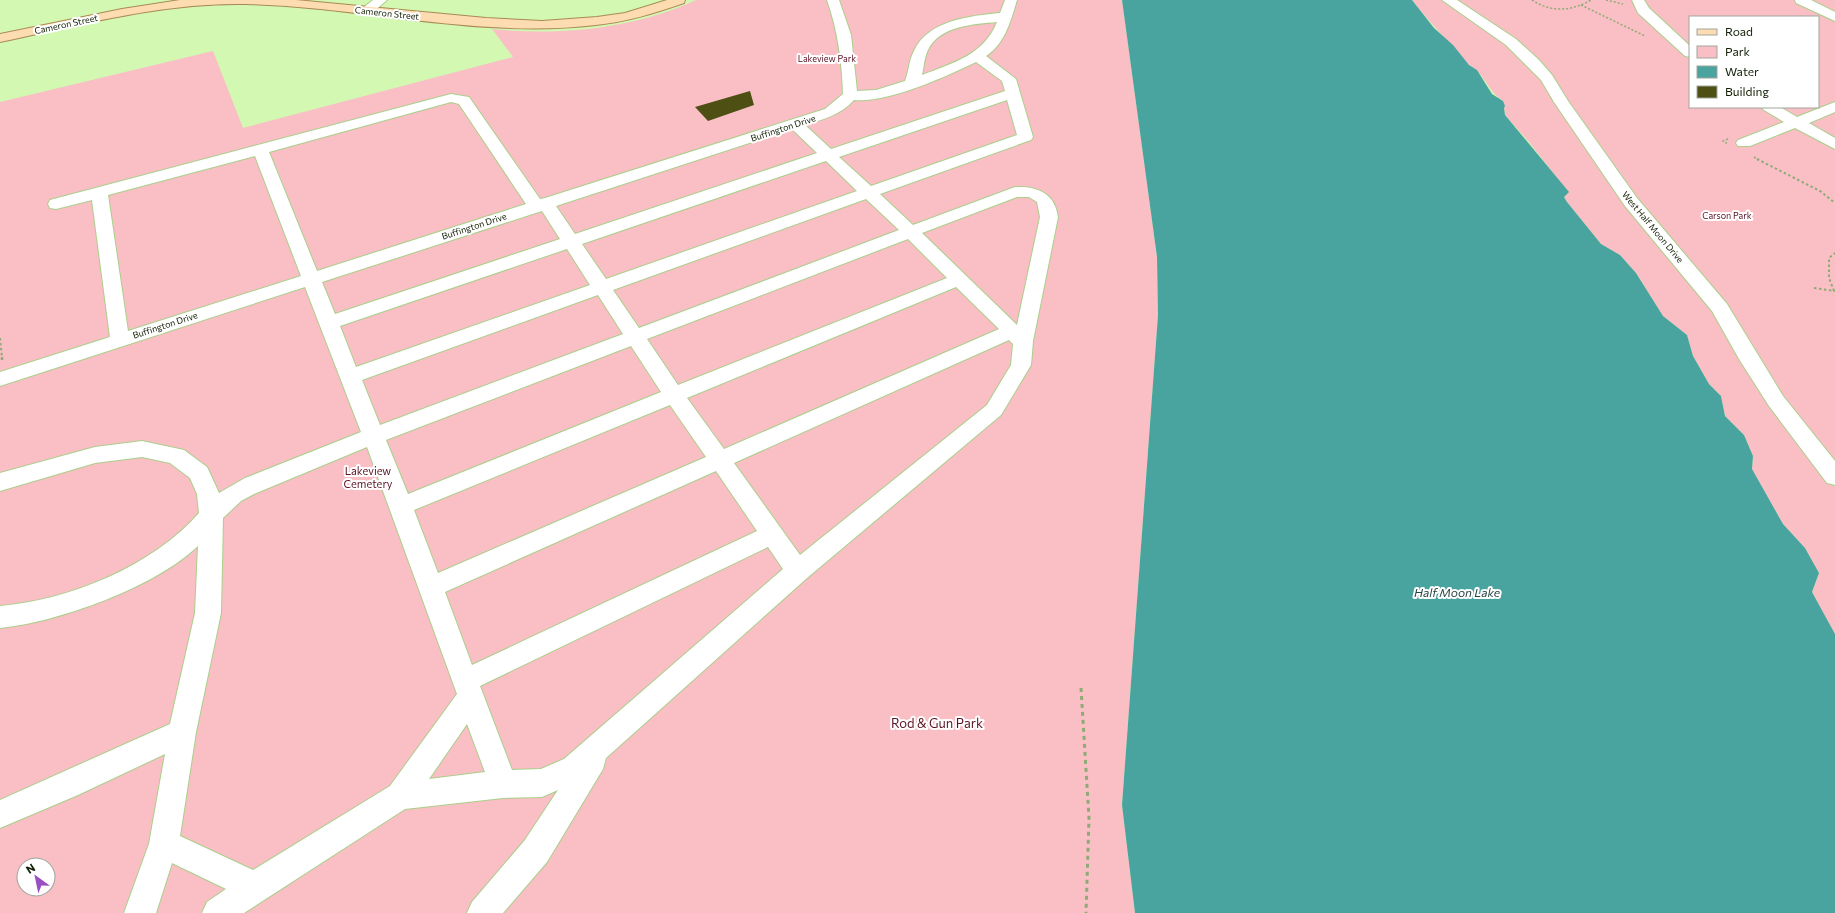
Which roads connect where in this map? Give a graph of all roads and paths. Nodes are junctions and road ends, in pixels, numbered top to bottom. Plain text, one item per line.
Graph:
1 (381, 0) edge
2 (679, 0) edge
3 (833, 0) edge
4 (1011, 0) edge
5 (1448, 0) edge
6 (1532, 0) edge
7 (1591, 0) edge
8 (1606, 0) edge
9 (1638, 0) edge
10 (1800, 0) edge
11 (1624, 4) dead end
12 (1581, 5) junction
13 (366, 11) junction
14 (1006, 17) junction
15 (1835, 17) edge
16 (0, 38) edge
17 (1680, 44) junction
18 (1689, 52) edge
19 (976, 56) junction
20 (912, 82) junction
21 (1013, 93) junction
22 (850, 95) junction
23 (1835, 107) edge
24 (1771, 108) edge
25 (1798, 123) junction
26 (796, 125) junction
27 (1835, 144) edge
28 (1739, 146) joint
29 (260, 149) junction
30 (829, 154) junction
31 (869, 192) junction
32 (99, 193) junction
33 (1835, 203) edge
34 (56, 204) dead end
35 (541, 205) junction
36 (911, 232) junction
37 (571, 241) junction
38 (1835, 252) edge
39 (312, 278) junction
40 (960, 279) junction
41 (602, 287) junction
42 (1814, 288) dead end
43 (1834, 291) edge
44 (329, 323) junction
45 (636, 336) junction
46 (1017, 336) junction
47 (0, 338) edge
48 (120, 340) junction
49 (349, 377) junction
50 (2, 378) edge
51 (674, 394) junction
52 (373, 436) junction
53 (720, 459) junction
54 (1835, 477) edge
55 (0, 482) edge
56 (401, 506) junction
57 (211, 515) junction
58 (772, 534) junction
59 (798, 571) junction
60 (431, 587) junction
61 (0, 617) edge
62 (468, 688) junction
63 (1081, 688) dead end
64 (182, 732) junction
65 (604, 742) junction
66 (503, 784) junction
67 (400, 796) junction
68 (0, 814) edge
69 (164, 844) junction
70 (255, 887) junction
71 (140, 913) edge
72 (218, 913) edge
73 (483, 913) edge
74 (1086, 913) edge

1 - 13 street
2 - 13 main road, Cameron Street
3 - 22 street
4 - 14 street
5 - 54 street, West Half Moon Drive
6 - 12 path
7 - 12 path
8 - 11 path
9 - 17 street
10 - 15 street
12 - 17 path
13 - 16 main road, Cameron Street
14 - 19 street
14 - 20 street
17 - 18 street
19 - 20 street
19 - 21 street
20 - 22 street
21 - 30 street
21 - 31 street
22 - 26 street, Buffington Drive
23 - 25 street
24 - 25 street
25 - 27 street
25 - 28 street
26 - 30 street
26 - 35 street, Buffington Drive
28 - 33 path
29 - 32 street
29 - 35 street
29 - 39 street
30 - 31 street
30 - 37 street
31 - 36 street
31 - 41 street
32 - 34 street
32 - 48 street
35 - 37 street
35 - 39 street, Buffington Drive
36 - 40 street
36 - 45 street
36 - 46 street
37 - 41 street
37 - 44 street
38 - 43 path
39 - 44 street
39 - 48 street, Buffington Drive
40 - 46 street
40 - 51 street
41 - 45 street
41 - 49 street
42 - 43 path
44 - 49 street
45 - 51 street
45 - 52 street
46 - 53 street
46 - 59 street
47 - 50 path
48 - 50 street, Buffington Drive
49 - 52 street
51 - 53 street
51 - 56 street
52 - 56 street
52 - 57 street
53 - 58 street
53 - 60 street
55 - 57 street
56 - 60 street
57 - 61 street
57 - 64 street
58 - 59 street
58 - 62 street
59 - 65 street
60 - 62 street
62 - 66 street
62 - 67 street
63 - 74 path
64 - 68 street
64 - 69 street
65 - 66 street
65 - 73 street
66 - 67 street
67 - 70 street
69 - 70 street
69 - 71 street
70 - 72 street

